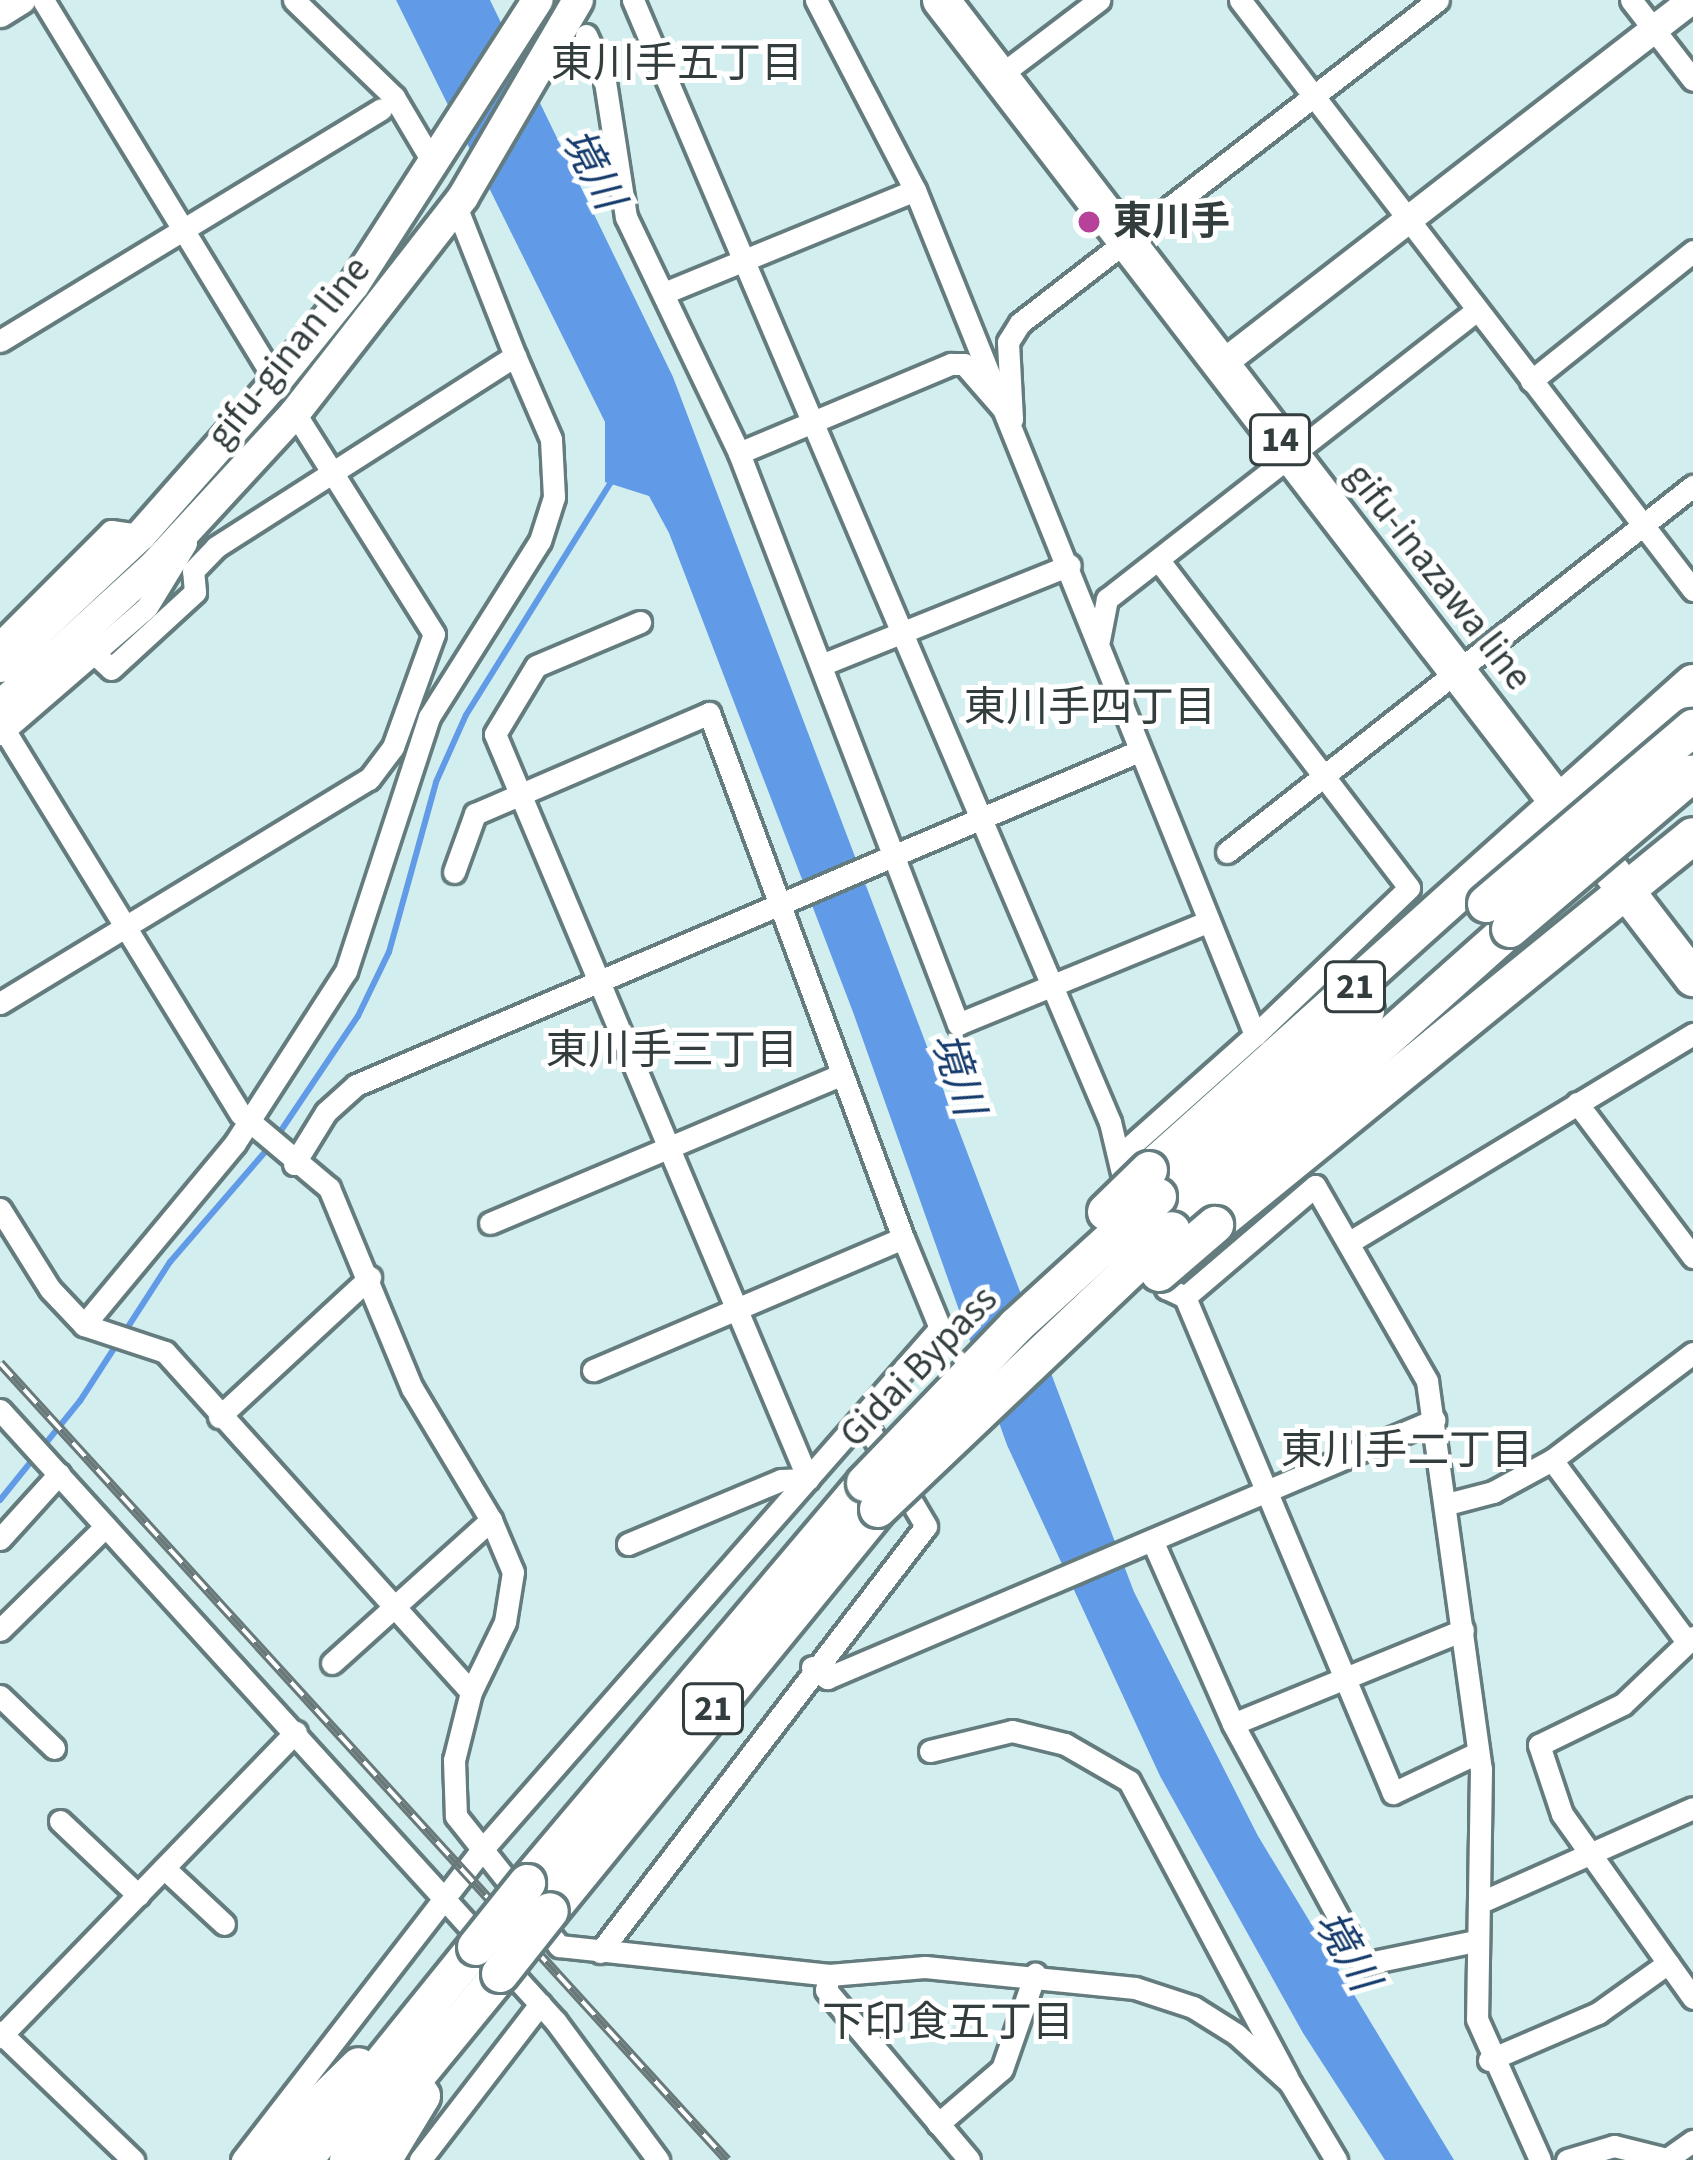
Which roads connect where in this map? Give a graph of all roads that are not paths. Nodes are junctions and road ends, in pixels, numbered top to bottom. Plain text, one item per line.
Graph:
1 (20, 0) edge
2 (43, 0) edge
3 (294, 0) edge
4 (538, 0) edge
5 (578, 0) edge
6 (633, 0) edge
7 (816, 0) edge
8 (941, 0) edge
9 (1099, 0) edge
10 (1240, 0) edge
11 (1438, 0) edge
12 (1631, 0) edge
13 (1691, 0) edge
14 (0, 13) edge
15 (1654, 29) junction
16 (586, 35) dead end
17 (999, 76) junction
18 (1693, 80) edge
19 (1312, 99) junction
20 (381, 109) dead end
21 (440, 159) junction
22 (915, 190) junction
23 (459, 202) junction
24 (1405, 221) junction
25 (182, 228) junction
26 (1126, 240) junction
27 (1693, 251) edge
28 (744, 260) junction
29 (664, 293) junction
30 (1475, 311) junction
31 (0, 341) edge
32 (515, 356) junction
33 (1222, 364) junction
34 (1532, 381) junction
35 (276, 382) junction
36 (295, 413) junction
37 (1012, 419) junction
38 (813, 422) junction
39 (739, 453) junction
40 (1291, 455) junction
41 (329, 470) junction
42 (1693, 486) edge
43 (200, 519) junction
44 (1643, 525) junction
45 (141, 535) junction
46 (1160, 562) junction
47 (1070, 565) junction
48 (1693, 590) edge
49 (640, 622) dead end
50 (900, 633) junction
51 (1099, 640) junction
52 (0, 641) edge
53 (94, 653) junction
54 (821, 665) junction
55 (0, 667) edge
56 (1457, 670) junction
57 (1693, 683) edge
58 (1, 724) edge
59 (1693, 728) edge
60 (1139, 752) junction
61 (1693, 773) edge
62 (1324, 776) junction
63 (519, 795) junction
64 (1560, 805) junction
65 (979, 818) junction
66 (1693, 836) edge
67 (1227, 852) dead end
68 (890, 855) junction
69 (454, 872) dead end
70 (1626, 895) junction
71 (782, 901) junction
72 (1498, 916) junction
73 (1209, 921) junction
74 (123, 925) junction
75 (1693, 978) edge
76 (598, 982) junction
77 (1050, 985) junction
78 (0, 1003) edge
79 (1693, 1034) edge
80 (1255, 1035) junction
81 (840, 1075) junction
82 (1577, 1103) junction
83 (252, 1127) junction
84 (669, 1146) junction
85 (290, 1161) junction
86 (1149, 1188) junction
87 (0, 1209) edge
88 (490, 1223) dead end
89 (903, 1238) junction
90 (1352, 1240) junction
91 (1693, 1257) edge
92 (370, 1277) junction
93 (1185, 1297) junction
94 (738, 1310) junction
95 (89, 1329) junction
96 (1693, 1353) edge
97 (1033, 1360) junction
98 (592, 1370) dead end
99 (0, 1410) edge
100 (219, 1418) junction
101 (863, 1420) junction
102 (1434, 1420) junction
103 (1552, 1460) junction
104 (55, 1470) junction
105 (808, 1479) junction
106 (1265, 1490) junction
107 (871, 1496) junction
108 (1447, 1504) junction
109 (491, 1520) junction
110 (106, 1526) junction
111 (0, 1540) edge
112 (1145, 1543) junction
113 (628, 1544) dead end
114 (392, 1608) junction
115 (1, 1628) edge
116 (1462, 1630) junction
117 (1687, 1642) edge
118 (332, 1663) dead end
119 (812, 1667) junction
120 (1693, 1671) edge
121 (1344, 1676) junction
122 (470, 1692) junction
123 (0, 1696) edge
124 (1233, 1724) junction
125 (296, 1732) junction
126 (54, 1748) dead end
127 (930, 1751) dead end
128 (1477, 1753) junction
129 (1693, 1808) edge
130 (60, 1821) dead end
131 (480, 1852) junction
132 (1588, 1854) junction
133 (164, 1868) junction
134 (138, 1895) junction
135 (445, 1898) junction
136 (1479, 1903) junction
137 (224, 1924) dead end
138 (1475, 1941) junction
139 (600, 1952) junction
140 (488, 1961) junction
141 (1668, 1963) junction
142 (1035, 1974) junction
143 (829, 1975) junction
144 (1693, 1998) edge
145 (540, 2004) junction
146 (418, 2018) junction
147 (1, 2034) edge
148 (450, 2038) junction
149 (1489, 2060) junction
150 (1290, 2083) junction
151 (938, 2124) junction
152 (1693, 2141) edge
153 (133, 2160) edge
154 (242, 2160) edge
155 (264, 2160) edge
156 (304, 2160) edge
157 (348, 2160) edge
158 (383, 2160) edge
159 (421, 2160) edge
160 (658, 2160) edge
161 (969, 2160) edge
162 (1336, 2160) edge
163 (1540, 2160) edge
164 (1567, 2160) edge

1 - 14 street
2 - 25 street
3 - 21 street
4 - 21 main road, gifu-ginan line
5 - 23 main road, gifu-ginan line
6 - 28 street
7 - 22 street
8 - 17 main road, gifu-inazawa line / 14
9 - 17 street
10 - 19 street
11 - 19 street
12 - 15 street
13 - 15 street
15 - 18 street
15 - 24 street
16 - 29 street
17 - 26 main road, gifu-inazawa line / 14
19 - 24 street
19 - 26 street
20 - 25 street
21 - 35 main road, gifu-ginan line
22 - 28 street
22 - 37 street
23 - 32 street
23 - 36 main road, gifu-ginan line
24 - 30 street
24 - 33 street
25 - 31 street
25 - 35 street
26 - 33 main road, gifu-inazawa line / 14
26 - 37 street
27 - 34 street
28 - 29 street
28 - 38 street
29 - 39 street
30 - 34 street
30 - 40 street
32 - 41 street
32 - 83 street
33 - 40 main road, gifu-inazawa line / 14
34 - 44 street
35 - 45 main road, gifu-ginan line
36 - 41 street
36 - 43 main road, gifu-ginan line
37 - 38 street
37 - 47 street
38 - 39 street
38 - 50 street
39 - 54 street
40 - 46 street
40 - 56 main road, gifu-inazawa line / 14
41 - 53 street
41 - 74 street
42 - 44 street
43 - 53 street
43 - 58 main road, gifu-ginan line
44 - 48 street
44 - 56 street
45 - 52 street
45 - 55 main road, gifu-ginan line
46 - 51 street
46 - 62 street
47 - 50 street
47 - 51 street
49 - 63 street
50 - 54 street
50 - 65 street
51 - 60 street
53 - 58 street
54 - 68 street
56 - 62 street
56 - 64 main road, gifu-inazawa line / 14
57 - 64 main road, 21
58 - 74 street
59 - 72 main road, Gidai Bypass / 21, bridge
60 - 65 street
60 - 73 street
61 - 72 main road, Gidai Bypass / 21, bridge
62 - 67 street
62 - 80 street
63 - 69 street
63 - 71 street
63 - 76 street
64 - 70 main road, gifu-inazawa line / 14
64 - 86 main road, 21
65 - 68 street
65 - 77 street
66 - 70 main road, 21
68 - 71 street
68 - 77 street
70 - 75 main road, gifu-inazawa line / 14
70 - 97 main road, 21, bridge
71 - 76 street
71 - 81 street
72 - 86 main road, Gidai Bypass / 21
73 - 77 street
73 - 80 street
74 - 78 street
74 - 83 street
76 - 84 street
76 - 85 street
77 - 86 street
79 - 82 street
80 - 86 street
81 - 84 street
81 - 89 street
82 - 90 street
82 - 91 street
83 - 85 street
83 - 95 street
84 - 88 street
84 - 94 street
85 - 92 street
86 - 93 street
86 - 97 main road, Gidai Bypass / 21, bridge
86 - 107 main road, Gidai Bypass / 21, bridge
87 - 95 street
89 - 94 street
89 - 101 street
90 - 93 street
90 - 102 street
92 - 100 street
92 - 109 street
93 - 106 street
94 - 98 street
94 - 105 street
95 - 100 street
96 - 103 street
97 - 107 main road, Gidai Bypass / 21, bridge
99 - 104 street
100 - 114 street
101 - 105 street
101 - 119 street
102 - 106 street
102 - 108 street
103 - 108 street
103 - 117 street
104 - 110 street
104 - 111 street
105 - 113 street
105 - 131 street
106 - 112 street
106 - 121 street
107 - 140 main road, Gidai Bypass / 21, bridge
108 - 116 street
109 - 114 street
109 - 122 street
110 - 115 street
110 - 125 street
112 - 119 street
112 - 124 street
114 - 118 street
114 - 122 street
116 - 121 street
116 - 128 street
117 - 120 street
117 - 132 street
119 - 139 street
121 - 124 street
121 - 128 street
122 - 131 street
123 - 126 street
124 - 138 street
125 - 133 street
125 - 135 street
127 - 150 street
128 - 136 street
129 - 132 street
130 - 134 street
131 - 135 street
131 - 139 street
132 - 136 street
132 - 141 street
133 - 134 street
133 - 137 street
134 - 147 street
135 - 145 street
135 - 154 street
136 - 138 street
138 - 149 street
139 - 143 street
140 - 146 main road, Gidai Bypass / 21
140 - 148 main road, Gidai Bypass / 21
141 - 144 street
141 - 149 street
142 - 143 street
142 - 150 street
142 - 151 street
143 - 151 street
145 - 159 street
145 - 160 street
146 - 155 main road, 21
146 - 156 main road, Gidai Bypass / 21
147 - 153 street
148 - 157 main road, Gidai Bypass / 21
148 - 158 main road, 21
149 - 163 street
150 - 162 street
151 - 161 street
152 - 164 street

